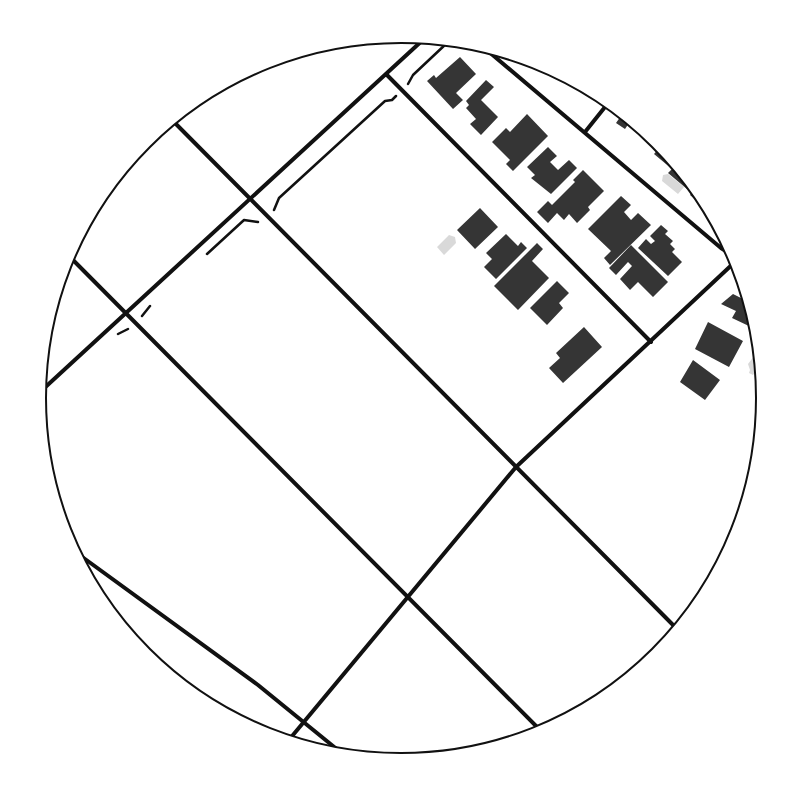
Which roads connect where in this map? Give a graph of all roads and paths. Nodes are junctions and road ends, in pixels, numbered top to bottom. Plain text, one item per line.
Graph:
1 (420, 44) edge
2 (444, 46) edge
3 (492, 55) edge
4 (386, 74) junction
5 (402, 90) junction
6 (605, 107) edge
7 (176, 124) edge
8 (585, 132) junction
9 (250, 198) junction
10 (268, 216) junction
11 (724, 250) edge
12 (203, 258) dead end
13 (74, 261) edge
14 (731, 265) edge
15 (156, 301) dead end
16 (126, 313) junction
17 (135, 322) junction
18 (117, 335) dead end
19 (651, 342) junction
20 (47, 386) edge
21 (51, 396) dead end
22 (46, 400) edge
23 (516, 466) junction
24 (84, 559) edge
25 (407, 596) junction
26 (674, 626) edge
27 (304, 722) junction
28 (537, 727) edge
29 (292, 737) edge
30 (335, 748) edge

1 - 4 street
2 - 5 path
3 - 8 street
4 - 5 street
4 - 9 street
5 - 10 path
5 - 19 street
6 - 8 street
7 - 9 street
8 - 11 street
9 - 10 street
9 - 16 street
10 - 12 path
10 - 23 street
13 - 16 street
14 - 19 street
15 - 17 path
16 - 17 street
16 - 20 street
17 - 18 path
17 - 25 street
19 - 23 street
21 - 22 path
23 - 25 street
23 - 26 street
24 - 27 street
25 - 27 street
25 - 28 street
27 - 29 street
27 - 30 street

